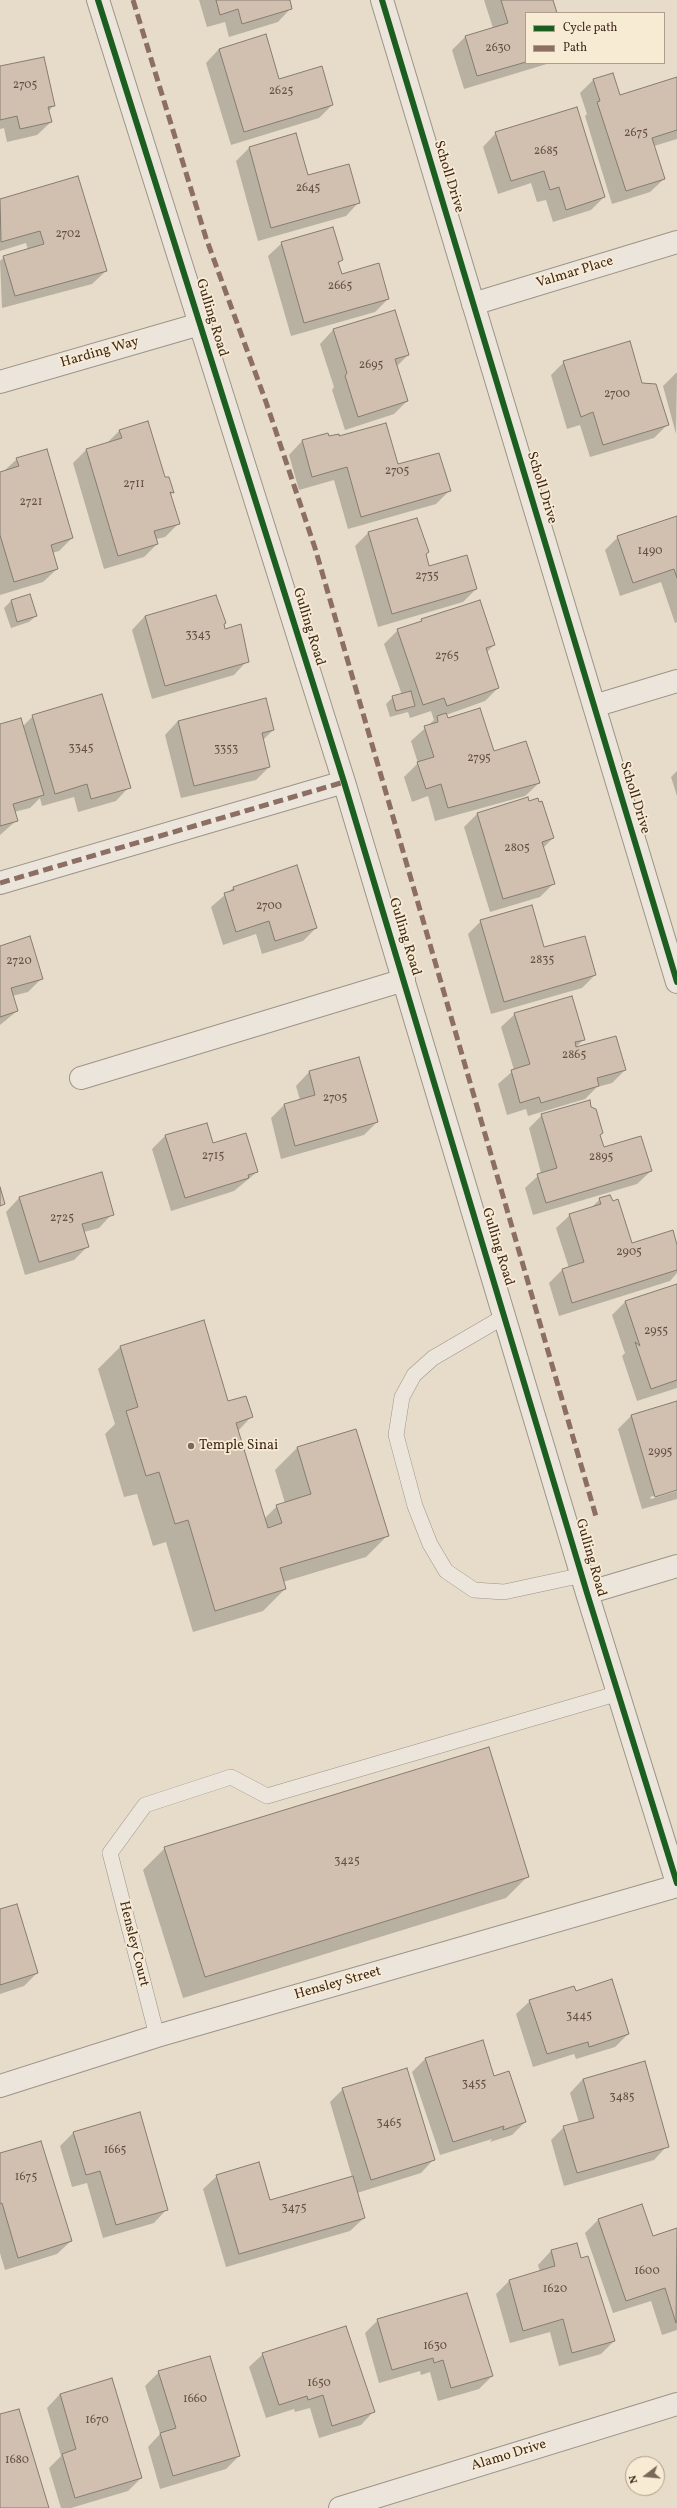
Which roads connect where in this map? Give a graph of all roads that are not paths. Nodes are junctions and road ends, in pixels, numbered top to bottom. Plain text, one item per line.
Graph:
1 (98, 0) edge
2 (382, 0) edge
3 (677, 242) edge
4 (473, 304) junction
5 (200, 324) junction
6 (0, 382) edge
7 (677, 681) edge
8 (594, 706) junction
9 (344, 782) junction
10 (0, 883) edge
11 (404, 980) junction
12 (677, 982) edge
13 (81, 1078) dead end
14 (505, 1316) junction
15 (677, 1566) edge
16 (585, 1584) junction
17 (619, 1692) junction
18 (677, 1883) edge
19 (677, 1886) edge
20 (157, 2036) junction
21 (0, 2086) edge
22 (677, 2404) edge
23 (340, 2508) edge

1 - 5 street, Gulling Road
2 - 4 street, Scholl Drive
3 - 4 street, Valmar Place
4 - 8 street, Scholl Drive
5 - 6 street, Harding Way
5 - 9 street, Gulling Road
7 - 8 street
8 - 12 street, Scholl Drive
9 - 10 street
9 - 11 street, Gulling Road
11 - 13 street
11 - 14 street, Gulling Road
14 - 16 street, Gulling Road
14 - 16 lane
15 - 16 street
16 - 17 street, Gulling Road
17 - 18 street, Gulling Road
17 - 20 lane, Hensley Court
19 - 20 street, Hensley Street
20 - 21 street, Hensley Street
22 - 23 street, Alamo Drive

